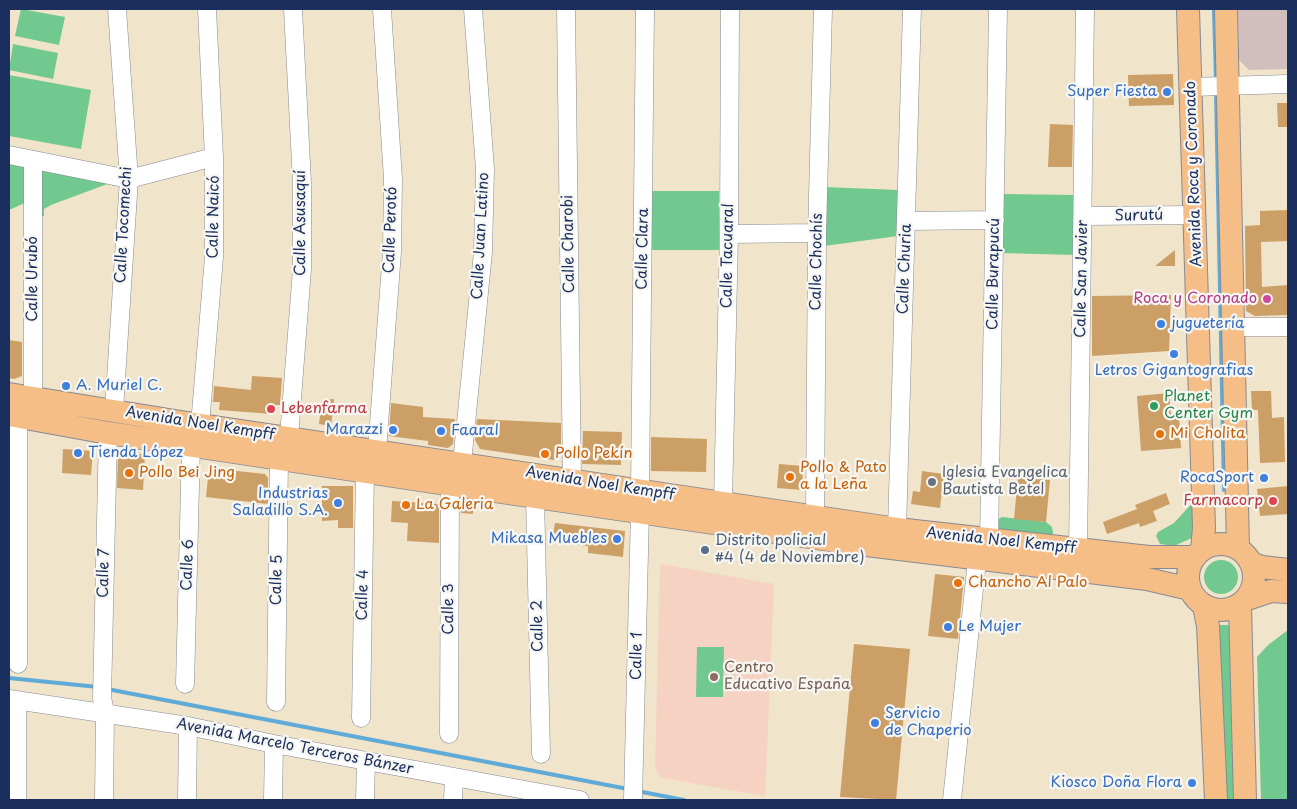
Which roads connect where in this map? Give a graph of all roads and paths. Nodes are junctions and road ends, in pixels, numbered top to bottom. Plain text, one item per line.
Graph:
1 (118, 9) edge
2 (207, 9) edge
3 (293, 9) edge
4 (382, 9) edge
5 (473, 9) edge
6 (566, 9) edge
7 (645, 9) edge
8 (730, 9) edge
9 (823, 9) edge
10 (912, 9) edge
11 (998, 9) edge
12 (1085, 9) edge
13 (1188, 9) edge
14 (1226, 9) edge
15 (1288, 84) edge
16 (1211, 86) junction
17 (9, 155) edge
18 (214, 157) junction
19 (33, 160) junction
20 (129, 179) junction
21 (1196, 215) junction
22 (1083, 216) junction
23 (995, 220) junction
24 (906, 221) junction
25 (817, 233) junction
26 (729, 234) junction
27 (1234, 327) junction
28 (1288, 327) edge
29 (9, 394) edge
30 (43, 400) junction
31 (114, 410) junction
32 (13, 415) edge
33 (190, 423) junction
34 (108, 432) junction
35 (289, 437) junction
36 (191, 446) junction
37 (376, 450) junction
38 (286, 460) junction
39 (462, 463) junction
40 (365, 471) junction
41 (576, 480) junction
42 (445, 484) junction
43 (535, 497) junction
44 (640, 500) junction
45 (717, 502) junction
46 (815, 516) junction
47 (897, 529) junction
48 (850, 543) junction
49 (982, 546) junction
50 (1078, 550) junction
51 (1198, 554) junction
52 (1245, 556) junction
53 (1004, 563) junction
54 (1288, 570) edge
55 (1288, 592) edge
56 (1197, 598) junction
57 (1243, 602) junction
58 (18, 664) dead end
59 (185, 684) dead end
60 (13, 700) edge
61 (276, 702) dead end
62 (103, 705) junction
63 (361, 718) dead end
64 (188, 726) junction
65 (449, 734) dead end
66 (274, 744) junction
67 (541, 754) dead end
68 (366, 761) junction
69 (454, 777) junction
70 (540, 796) edge
71 (633, 799) edge
72 (17, 800) edge
73 (104, 800) edge
74 (187, 800) edge
75 (273, 800) edge
76 (365, 800) edge
77 (454, 800) edge
78 (580, 800) edge
79 (952, 800) edge
80 (1216, 800) edge
81 (1245, 800) edge

1 - 20 street, Calle Tocomechi
2 - 18 street, Calle Naicó
3 - 35 street, Calle Asusaquí
4 - 37 street, Calle Perotó
5 - 39 street, Calle Juan Latino
6 - 41 street, Calle Charobi
7 - 44 street, Calle Clara
8 - 26 street, Calle Tacuaral
9 - 25 street, Calle Chochís
10 - 24 street, Calle Churia
11 - 23 street, Calle Burapucú
12 - 22 street, Calle San Javier
13 - 16 main road, Avenida Roca y Coronado
14 - 16 main road, Avenida Roca y Coronado
15 - 16 street
16 - 21 main road, Avenida Roca y Coronado
16 - 27 main road, Avenida Roca y Coronado
17 - 19 street
18 - 20 street
18 - 33 street, Calle Naicó
19 - 20 street
19 - 30 street, Calle Urubó
20 - 31 street, Calle Tocomechi
21 - 22 street, Surutú
21 - 51 main road, Avenida Roca y Coronado
22 - 50 street, Calle San Javier
23 - 24 street
23 - 49 street, Calle Burapucú
24 - 47 street, Calle Churia
25 - 26 street
25 - 46 street, Calle Chochís
26 - 45 street, Calle Tacuaral
27 - 28 street
27 - 52 main road, Avenida Roca y Coronado
29 - 30 main road, Avenida Noel Kempff
30 - 31 main road, Avenida Noel Kempff
30 - 34 main road
31 - 33 main road, Avenida Noel Kempff
32 - 34 main road, Avenida Noel Kempff
32 - 58 street
33 - 34 main road
33 - 35 main road, Avenida Noel Kempff
34 - 36 main road, Avenida Noel Kempff
34 - 62 street, Calle 7
35 - 37 main road, Avenida Noel Kempff
36 - 38 main road, Avenida Noel Kempff
36 - 59 street, Calle 6
37 - 38 main road
37 - 39 main road, Avenida Noel Kempff
37 - 42 main road
38 - 40 main road, Avenida Noel Kempff
38 - 61 street, Calle 5
39 - 41 main road, Avenida Noel Kempff
40 - 42 main road, Avenida Noel Kempff
40 - 63 street, Calle 4
41 - 44 main road, Avenida Noel Kempff
42 - 43 main road, Avenida Noel Kempff
42 - 65 street, Calle 3
43 - 44 main road, Avenida Noel Kempff
43 - 67 street, Calle 2
44 - 45 main road, Avenida Noel Kempff
44 - 48 main road, Avenida Noel Kempff
44 - 71 street, Calle 1
45 - 46 main road, Avenida Noel Kempff
46 - 47 main road, Avenida Noel Kempff
47 - 48 main road
47 - 49 main road, Avenida Noel Kempff
48 - 49 main road, Avenida Noel Kempff
49 - 50 main road, Avenida Noel Kempff
49 - 53 main road, Avenida Noel Kempff
49 - 79 street, Calle Burapucú
50 - 51 main road, Avenida Noel Kempff
50 - 53 main road
51 - 52 main road
51 - 56 main road
52 - 54 main road
52 - 57 main road
53 - 56 main road, Avenida Noel Kempff
55 - 57 main road
56 - 57 main road
56 - 80 main road
57 - 81 main road
60 - 62 street, Avenida Marcelo Terceros Bánzer
60 - 72 street
62 - 64 street, Avenida Marcelo Terceros Bánzer
62 - 73 street, Calle 7
64 - 66 street, Avenida Marcelo Terceros Bánzer
64 - 74 street
66 - 68 street, Avenida Marcelo Terceros Bánzer
66 - 75 street
68 - 69 street, Avenida Marcelo Terceros Bánzer
68 - 76 street
69 - 70 street, Avenida Marcelo Terceros Bánzer
69 - 77 street
70 - 78 street, Avenida Marcelo Terceros Bánzer

